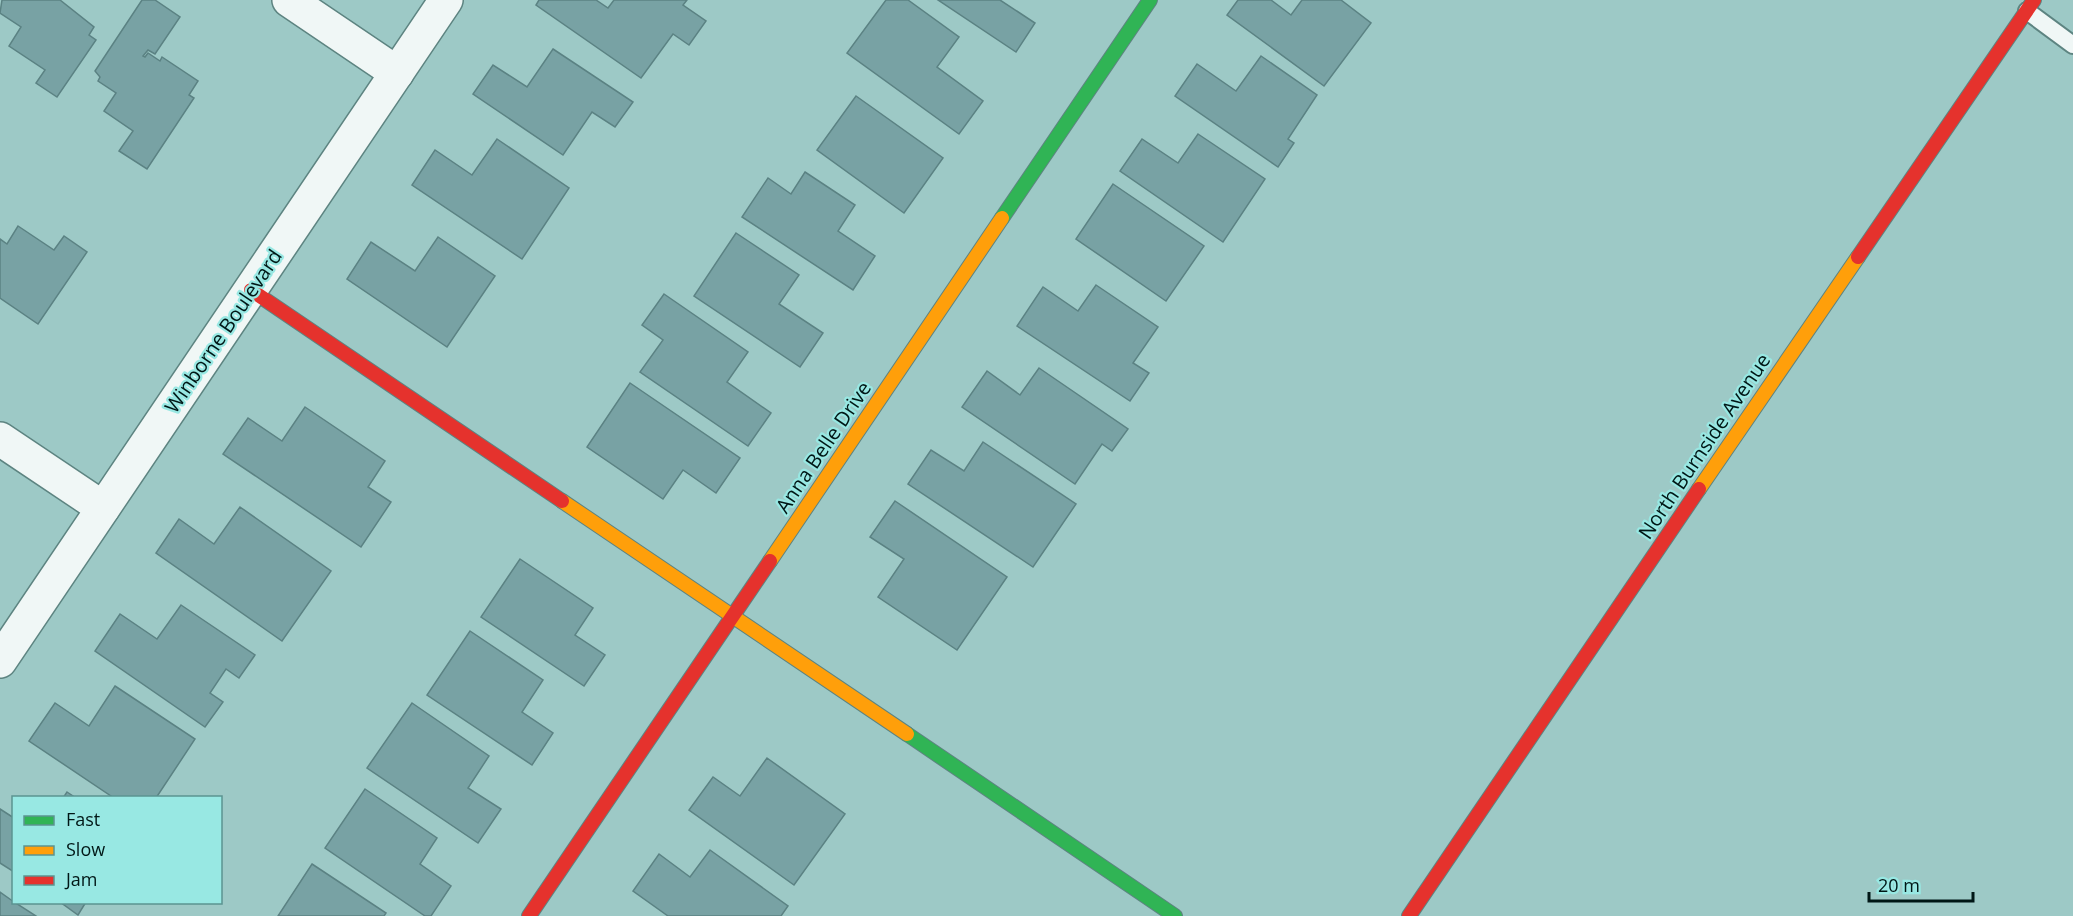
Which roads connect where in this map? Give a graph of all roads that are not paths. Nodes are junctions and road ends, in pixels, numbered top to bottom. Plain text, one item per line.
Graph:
1 (289, 0) edge
2 (446, 0) edge
3 (1150, 0) edge
4 (2031, 5) edge
5 (2073, 45) edge
6 (397, 74) junction
7 (251, 290) junction
8 (0, 439) edge
9 (103, 508) junction
10 (732, 615) junction
11 (0, 661) edge
12 (530, 916) edge
13 (1175, 916) edge
14 (1409, 916) edge

1 - 6 street
2 - 6 street, Winborne Boulevard
3 - 10 street, Anna Belle Drive
4 - 5 lane
4 - 14 street, North Burnside Avenue
6 - 7 street, Winborne Boulevard
7 - 9 street, Winborne Boulevard
7 - 10 street
8 - 9 street
9 - 11 street, Winborne Boulevard
10 - 12 street, Anna Belle Drive
10 - 13 street

